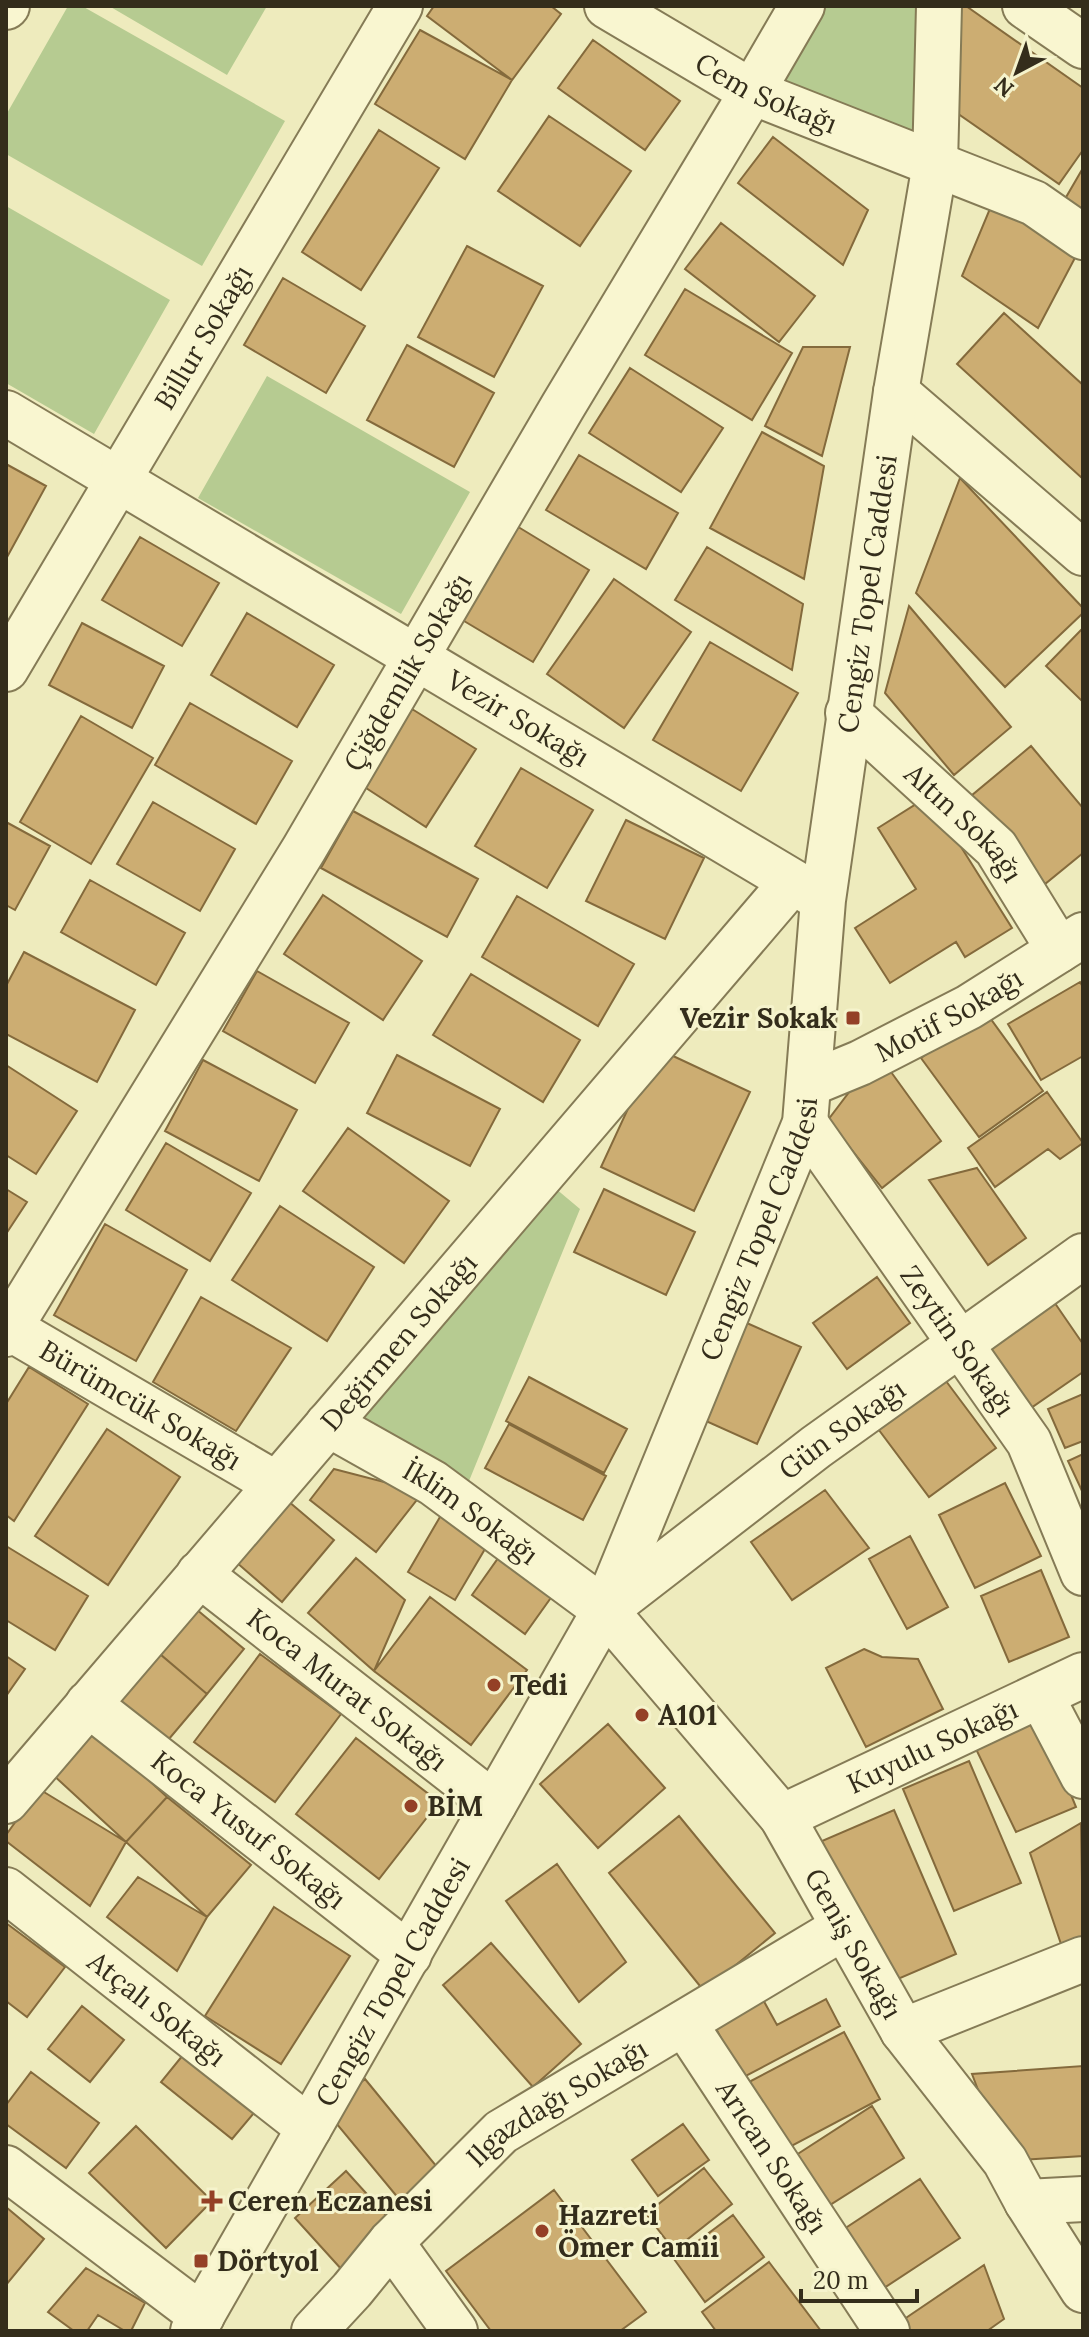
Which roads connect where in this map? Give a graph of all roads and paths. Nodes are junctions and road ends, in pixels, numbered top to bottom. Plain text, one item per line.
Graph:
1 (400, 6) edge
2 (607, 6) edge
3 (802, 6) edge
4 (939, 6) edge
5 (1025, 6) edge
6 (1083, 46) edge
7 (752, 92) junction
8 (935, 164) junction
9 (1083, 237) edge
10 (896, 392) junction
11 (6, 413) edge
12 (118, 480) junction
13 (1083, 553) edge
14 (416, 658) junction
15 (6, 669) edge
16 (848, 713) junction
17 (807, 891) junction
18 (1071, 943) edge
19 (807, 1104) junction
20 (1083, 1256) edge
21 (7, 1329) edge
22 (959, 1345) junction
23 (328, 1424) junction
24 (276, 1484) junction
25 (1083, 1573) edge
26 (199, 1574) junction
27 (605, 1610) junction
28 (1083, 1675) edge
29 (1041, 1696) junction
30 (88, 1704) junction
31 (1083, 1776) edge
32 (6, 1801) edge
33 (494, 1804) junction
34 (782, 1817) junction
35 (6, 1890) edge
36 (844, 1927) junction
37 (409, 1955) junction
38 (1083, 1959) edge
39 (684, 2023) junction
40 (903, 2031) junction
41 (309, 2128) junction
42 (6, 2168) edge
43 (1083, 2199) edge
44 (1027, 2202) junction
45 (391, 2242) junction
46 (1083, 2290) edge
47 (197, 2323) edge
48 (314, 2331) edge
49 (455, 2331) edge
50 (887, 2331) edge

1 - 12 street, Billur Sokağı
2 - 7 street, Cem Sokağı
3 - 7 street, Çiğdemlik Sokağı
4 - 8 street, Cengiz Topel Caddesi
5 - 6 street
7 - 8 street, Cem Sokağı
7 - 14 street, Çiğdemlik Sokağı
8 - 9 street, Cem Sokağı
8 - 10 street, Cengiz Topel Caddesi
10 - 13 street
10 - 16 street, Cengiz Topel Caddesi
11 - 12 street, Vezir Sokağı
12 - 14 street, Vezir Sokağı
12 - 15 street, Billur Sokağı
14 - 17 street, Vezir Sokağı
14 - 21 street, Çiğdemlik Sokağı
16 - 17 street, Cengiz Topel Caddesi
16 - 18 street, Altın Sokağı
17 - 19 street, Cengiz Topel Caddesi
17 - 23 street, Değirmen Sokağı
18 - 19 street, Motif Sokağı
19 - 22 street, Zeytin Sokağı
19 - 27 street, Cengiz Topel Caddesi
20 - 22 street, Gün Sokağı
21 - 24 street, Bürümcük Sokağı
22 - 25 street, Zeytin Sokağı
22 - 27 street, Gün Sokağı
23 - 24 street, Değirmen Sokağı
23 - 27 street, İklim Sokağı
24 - 26 street, Değirmen Sokağı
26 - 30 street, Değirmen Sokağı
26 - 33 street, Koca Murat Sokağı
27 - 33 street, Cengiz Topel Caddesi
27 - 34 street, Geniş Sokağı
28 - 29 street, Kuyulu Sokağı
29 - 31 street
29 - 34 street, Kuyulu Sokağı
30 - 32 street, Değirmen Sokağı
30 - 37 street, Koca Yusuf Sokağı
33 - 37 street, Cengiz Topel Caddesi
34 - 36 street, Geniş Sokağı
35 - 41 street, Atçalı Sokağı
36 - 39 street, Ilgazdağı Sokağı
36 - 40 street, Geniş Sokağı
37 - 41 street, Cengiz Topel Caddesi
38 - 40 street
39 - 45 street, Ilgazdağı Sokağı
39 - 50 street, Arıcan Sokağı
40 - 44 street, Geniş Sokağı
41 - 47 street, Cengiz Topel Caddesi
42 - 47 street
43 - 44 street
44 - 46 street, Geniş Sokağı
45 - 48 street, Ilgazdağı Sokağı
45 - 49 street

